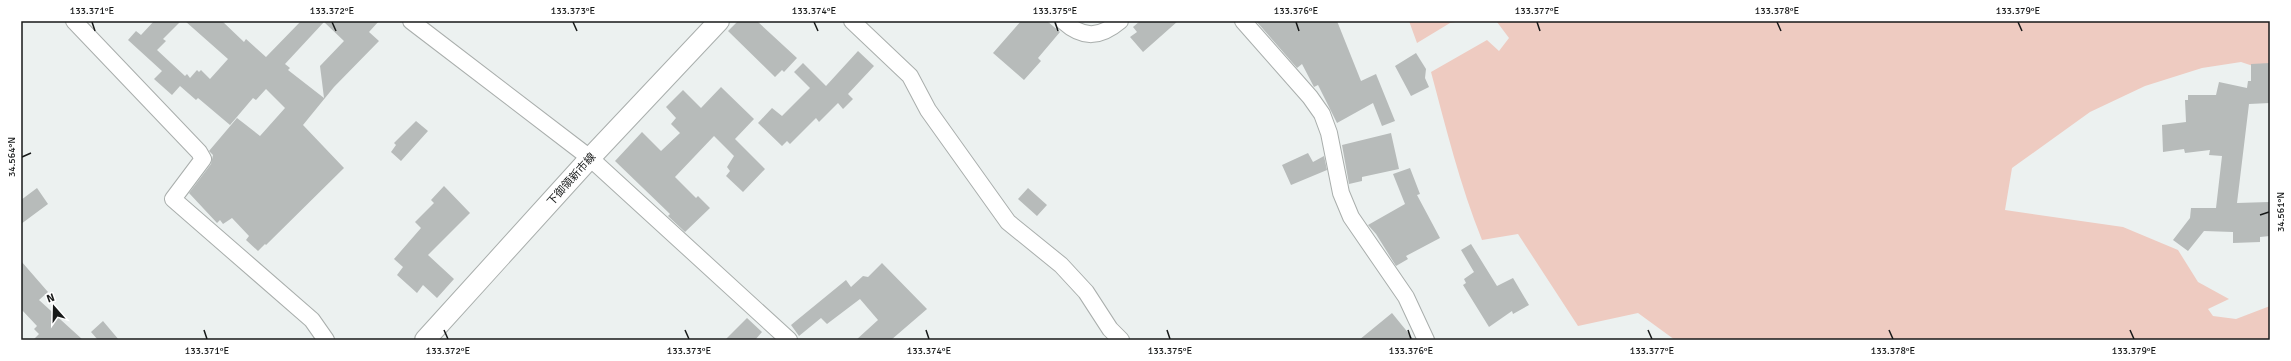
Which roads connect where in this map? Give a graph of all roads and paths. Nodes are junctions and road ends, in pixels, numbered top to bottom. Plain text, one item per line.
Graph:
1 (74, 21) edge
2 (411, 21) edge
3 (719, 21) edge
4 (852, 21) edge
5 (1063, 21) edge
6 (1120, 21) edge
7 (1243, 21) edge
8 (590, 158) junction
9 (326, 340) edge
10 (425, 340) edge
11 (789, 340) edge
12 (1121, 340) edge
13 (1426, 340) edge

1 - 9 street
2 - 8 street
3 - 8 main road, 下御領新市線
4 - 12 street
5 - 6 street
7 - 13 street
8 - 10 main road, 下御領新市線
8 - 11 street

